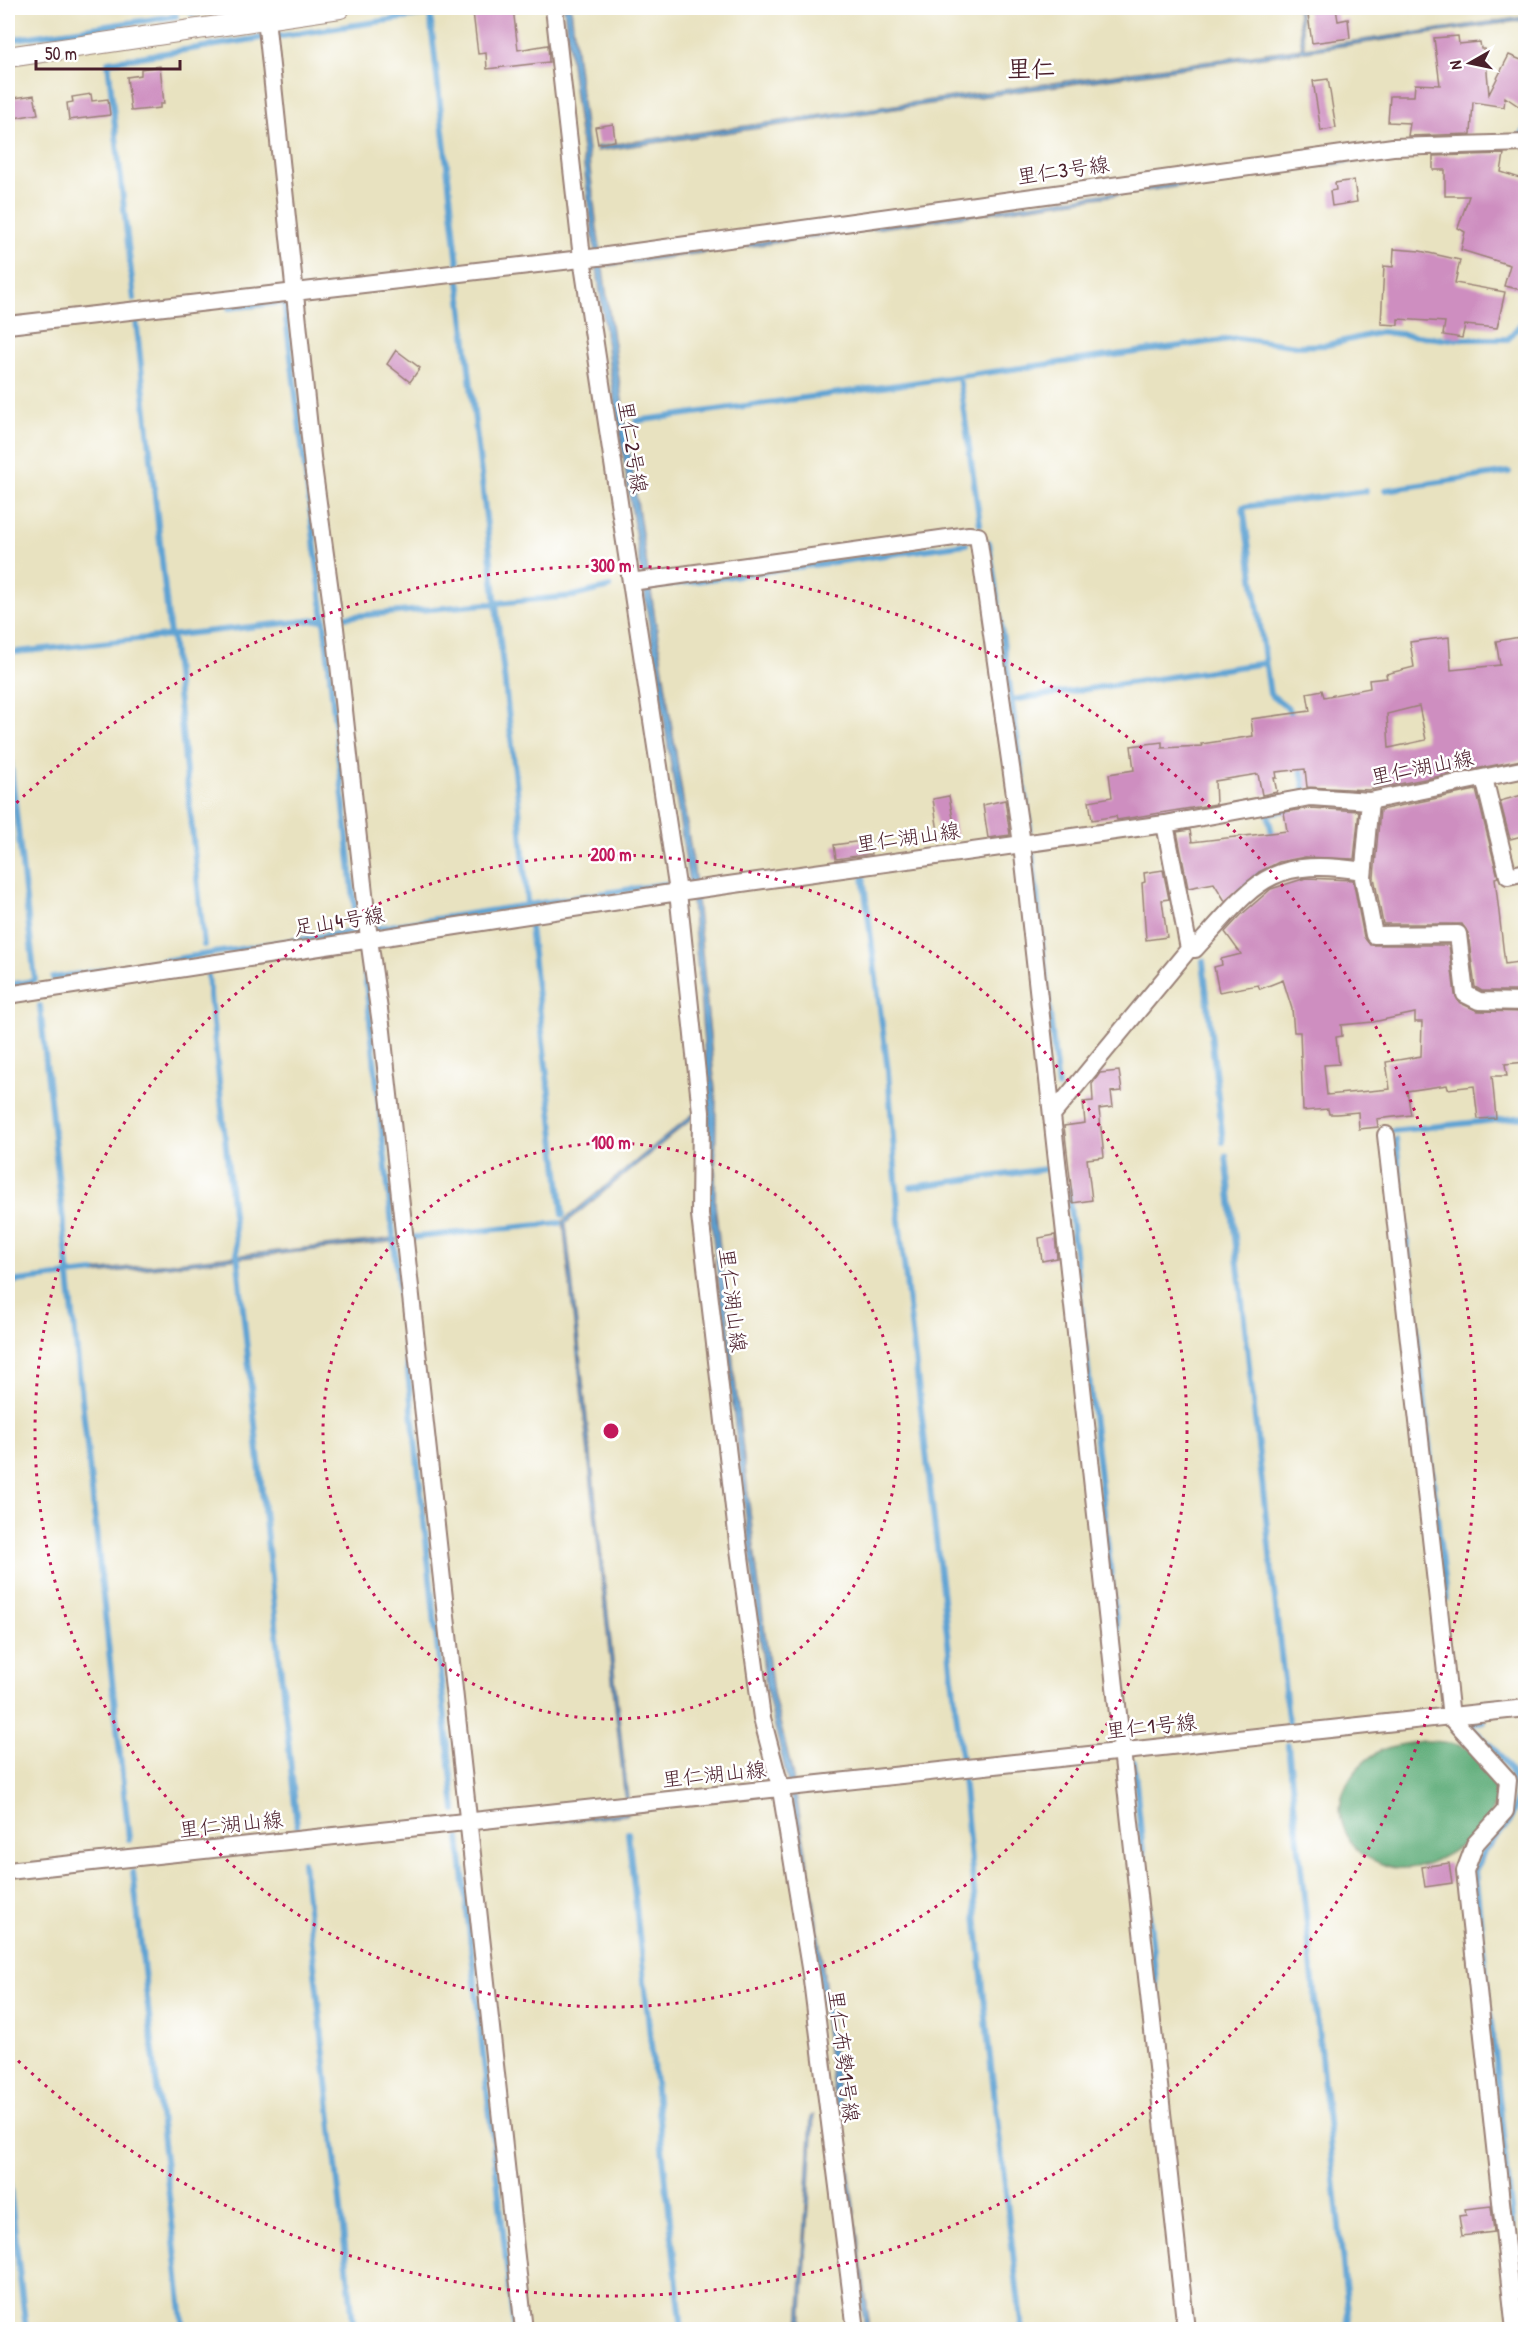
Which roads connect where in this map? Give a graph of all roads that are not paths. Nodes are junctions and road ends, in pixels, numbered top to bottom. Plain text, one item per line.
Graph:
1 (340, 8) edge
2 (554, 8) edge
3 (266, 18) junction
4 (8, 57) edge
5 (1526, 144) edge
6 (582, 258) junction
7 (294, 292) junction
8 (8, 325) edge
9 (631, 582) junction
10 (1526, 769) edge
11 (1484, 778) junction
12 (1370, 801) junction
13 (1165, 824) junction
14 (1022, 844) junction
15 (1363, 871) junction
16 (1526, 872) edge
17 (678, 892) junction
18 (369, 939) junction
19 (1189, 949) junction
20 (8, 995) edge
21 (1526, 1002) edge
22 (1052, 1115) junction
23 (1386, 1135) dead end
24 (1526, 1708) edge
25 (1451, 1717) junction
26 (1124, 1752) junction
27 (781, 1790) junction
28 (467, 1822) junction
29 (8, 1871) edge
30 (524, 2330) edge
31 (856, 2330) edge
32 (1186, 2330) edge
33 (1515, 2330) edge

1 - 3 street
2 - 6 street, 里仁2号線
3 - 4 street
3 - 7 street
5 - 6 street, 里仁3号線
6 - 7 street, 里仁3号線
6 - 9 street, 里仁2号線
7 - 8 street, 里仁3号線
7 - 18 street
9 - 14 street
9 - 17 street, 里仁2号線
10 - 11 street, 里仁湖山線
11 - 12 street, 里仁湖山線
11 - 16 street
12 - 13 street, 里仁湖山線
12 - 15 street
13 - 14 street, 里仁湖山線
13 - 19 street
14 - 17 street, 里仁湖山線
14 - 22 street
15 - 19 street
15 - 21 street
17 - 18 street, 足山4号線
17 - 27 street, 里仁湖山線
18 - 20 street, 足山4号線
18 - 28 street
19 - 22 street
22 - 26 street
23 - 25 street
24 - 25 street, 里仁1号線
25 - 26 street, 里仁1号線
25 - 33 street
26 - 27 street, 里仁1号線
26 - 32 street
27 - 28 street, 里仁湖山線
27 - 31 street, 里仁布勢1号線
28 - 29 street, 里仁湖山線
28 - 30 street

